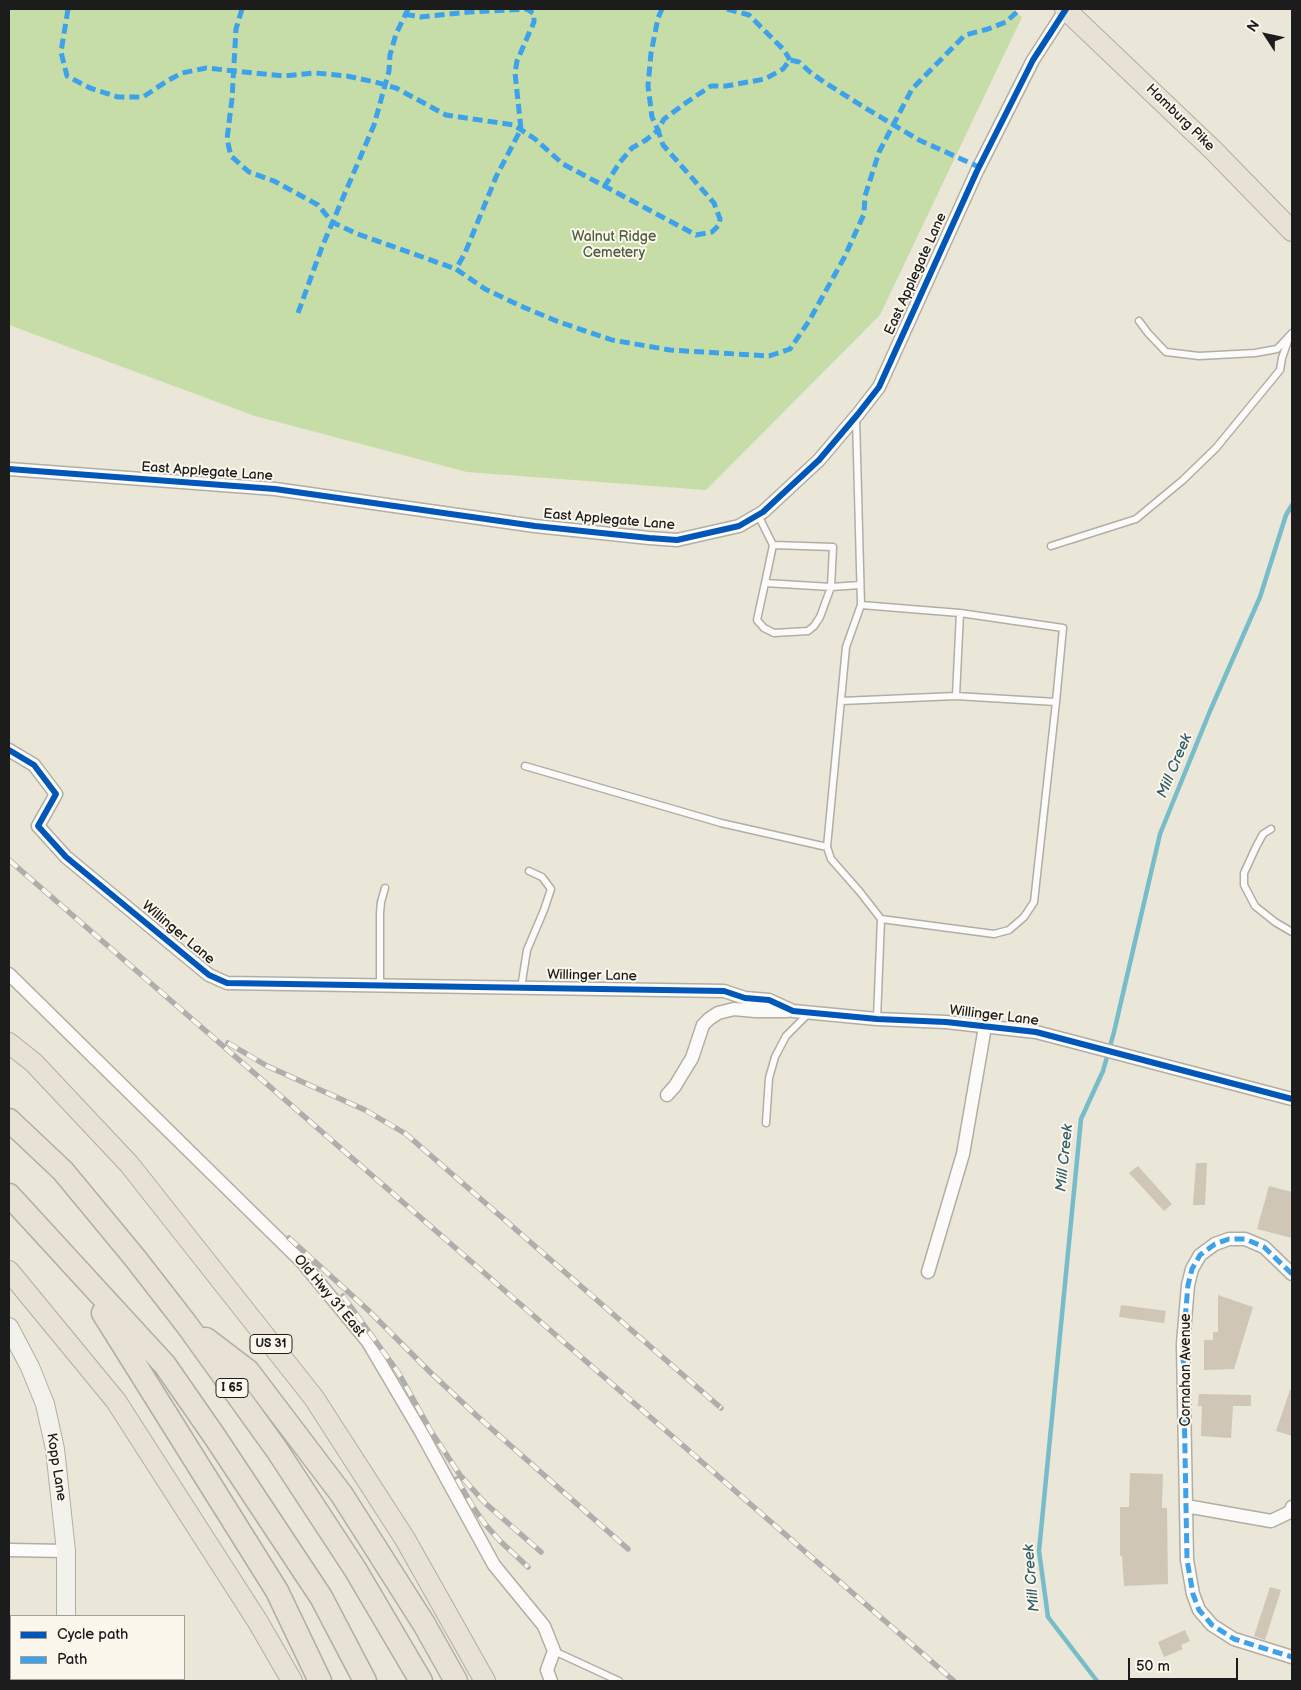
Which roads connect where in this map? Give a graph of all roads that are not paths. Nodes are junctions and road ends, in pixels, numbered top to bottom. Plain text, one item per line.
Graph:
1 (1066, 9) edge
2 (1292, 231) edge
3 (1139, 320) dead end
4 (1291, 335) edge
5 (856, 417) junction
6 (9, 469) edge
7 (758, 515) junction
8 (774, 545) junction
9 (1051, 546) dead end
10 (765, 583) junction
11 (860, 585) junction
12 (831, 587) junction
13 (861, 605) junction
14 (960, 613) junction
15 (956, 696) junction
16 (841, 701) junction
17 (1056, 702) junction
18 (9, 750) edge
19 (525, 766) dead end
20 (1271, 829) dead end
21 (826, 847) junction
22 (529, 871) dead end
23 (385, 888) dead end
24 (881, 919) junction
25 (1292, 932) edge
26 (9, 974) edge
27 (380, 985) junction
28 (521, 988) junction
29 (794, 1011) junction
30 (809, 1013) junction
31 (877, 1019) junction
32 (985, 1027) junction
33 (9, 1042) edge
34 (667, 1095) dead end
35 (1292, 1099) edge
36 (9, 1120) edge
37 (766, 1123) dead end
38 (9, 1194) edge
39 (72, 1264) junction
40 (9, 1271) edge
41 (928, 1272) dead end
42 (1292, 1274) edge
43 (187, 1325) junction
44 (9, 1327) edge
45 (1186, 1506) junction
46 (1292, 1508) edge
47 (9, 1550) edge
48 (66, 1551) junction
49 (66, 1615) edge
50 (554, 1651) junction
51 (1292, 1658) edge
52 (292, 1681) edge
53 (320, 1681) edge
54 (365, 1681) edge
55 (420, 1681) edge
56 (456, 1681) edge
57 (485, 1681) edge
58 (551, 1681) edge
59 (618, 1681) edge

1 - 2 main road, Hamburg Pike
1 - 5 street, East Applegate Lane
3 - 4 lane
4 - 9 lane
5 - 7 street, East Applegate Lane
5 - 11 lane
6 - 7 street, East Applegate Lane
7 - 8 lane
8 - 10 lane
8 - 12 lane
10 - 12 lane
10 - 12 lane
11 - 12 lane
11 - 13 lane
13 - 14 lane
13 - 16 lane
14 - 15 lane
14 - 17 lane
15 - 16 lane
15 - 17 lane
16 - 21 lane
17 - 24 lane
18 - 27 street, Willinger Lane
19 - 21 lane
20 - 25 lane
21 - 24 lane
22 - 28 lane
23 - 27 lane
24 - 31 lane
26 - 50 street, Old Hwy 31 East
27 - 28 street, Willinger Lane
28 - 29 street, Willinger Lane
29 - 30 street, Willinger Lane
29 - 34 street
30 - 31 street, Willinger Lane
30 - 37 lane
31 - 32 street, Willinger Lane
32 - 35 street, Willinger Lane
32 - 41 street
33 - 57 main road, US 31
36 - 43 highway, I 65
38 - 39 highway
39 - 53 highway
39 - 54 highway
40 - 52 main road
42 - 45 street, Cornahan Avenue
43 - 55 highway, I 65
43 - 56 highway
44 - 48 street, Kopp Lane
45 - 46 street
45 - 51 street, Cornahan Avenue
47 - 48 street
48 - 49 street, Kopp Lane
50 - 58 street
50 - 59 lane

